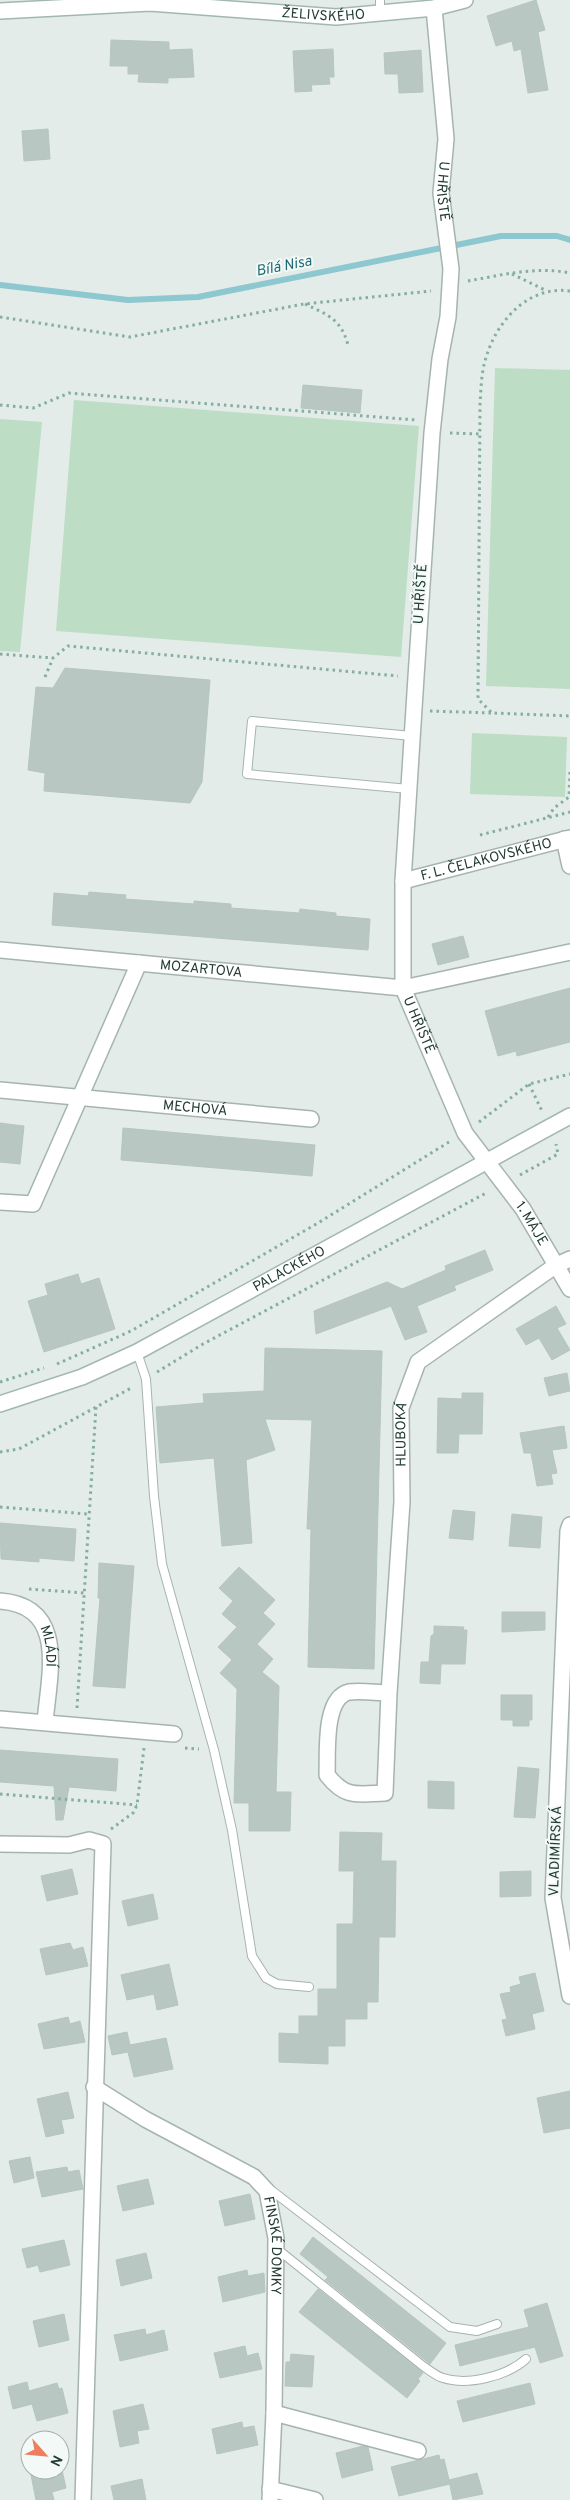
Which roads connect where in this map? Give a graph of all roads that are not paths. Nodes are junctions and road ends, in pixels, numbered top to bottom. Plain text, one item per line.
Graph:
1 (465, 0) edge
2 (30, 5) edge
3 (380, 6) edge
4 (434, 8) junction
5 (0, 11) edge
6 (412, 736) junction
7 (409, 789) junction
8 (567, 839) edge
9 (570, 866) edge
10 (403, 881) junction
11 (0, 950) edge
12 (570, 952) edge
13 (139, 963) junction
14 (404, 988) junction
15 (0, 1090) edge
16 (81, 1098) junction
17 (570, 1116) edge
18 (311, 1119) dead end
19 (488, 1162) junction
20 (0, 1202) edge
21 (570, 1259) edge
22 (556, 1266) junction
23 (570, 1289) edge
24 (136, 1352) junction
25 (0, 1404) edge
26 (570, 1525) edge
27 (0, 1601) edge
28 (389, 1693) junction
29 (0, 1719) edge
30 (45, 1722) junction
31 (174, 1734) dead end
32 (0, 1844) edge
33 (309, 1987) dead end
34 (570, 1996) edge
35 (94, 2087) junction
36 (261, 2183) junction
37 (276, 2248) junction
38 (497, 2324) dead end
39 (526, 2358) dead end
40 (274, 2413) junction
41 (418, 2451) dead end
42 (270, 2494) edge
43 (83, 2500) edge
44 (315, 2500) edge

1 - 4 street, ŽELIVSKÉHO
2 - 3 street, ŽELIVSKÉHO
2 - 5 street, ŽELIVSKÉHO
3 - 4 street, ŽELIVSKÉHO
4 - 6 street, U HŘIŠTĚ
6 - 7 street, U HŘIŠTĚ
6 - 7 lane
7 - 10 street, U HŘIŠTĚ
8 - 9 street
8 - 10 street, F. L. ČELAKOVSKÉHO
10 - 14 street, U HŘIŠTĚ
11 - 13 street, MOZARTOVA
12 - 14 street, MOZARTOVA
13 - 14 street, MOZARTOVA
13 - 16 street
14 - 19 street, U HŘIŠTĚ
15 - 16 street, MECHOVÁ
16 - 18 street, MECHOVÁ
16 - 20 street
17 - 19 street, PALACKÉHO
19 - 22 street, 1. MÁJE
19 - 24 street, PALACKÉHO
21 - 22 street, HLUBOKÁ
22 - 23 street, 1. MÁJE
22 - 28 street, HLUBOKÁ
24 - 25 street, PALACKÉHO
24 - 33 lane
26 - 34 street, VLADIMÍRSKÁ
27 - 30 street, MLÁDÍ
28 - 28 street, HLUBOKÁ
29 - 30 street
30 - 31 street
32 - 35 street
35 - 36 street, FINSKÉ DOMKY
35 - 43 street
36 - 37 street, FINSKÉ DOMKY
36 - 38 lane
37 - 39 lane
37 - 40 street, FINSKÉ DOMKY
40 - 41 street
40 - 42 street, FINSKÉ DOMKY
42 - 44 street, FINSKÉ DOMKY

